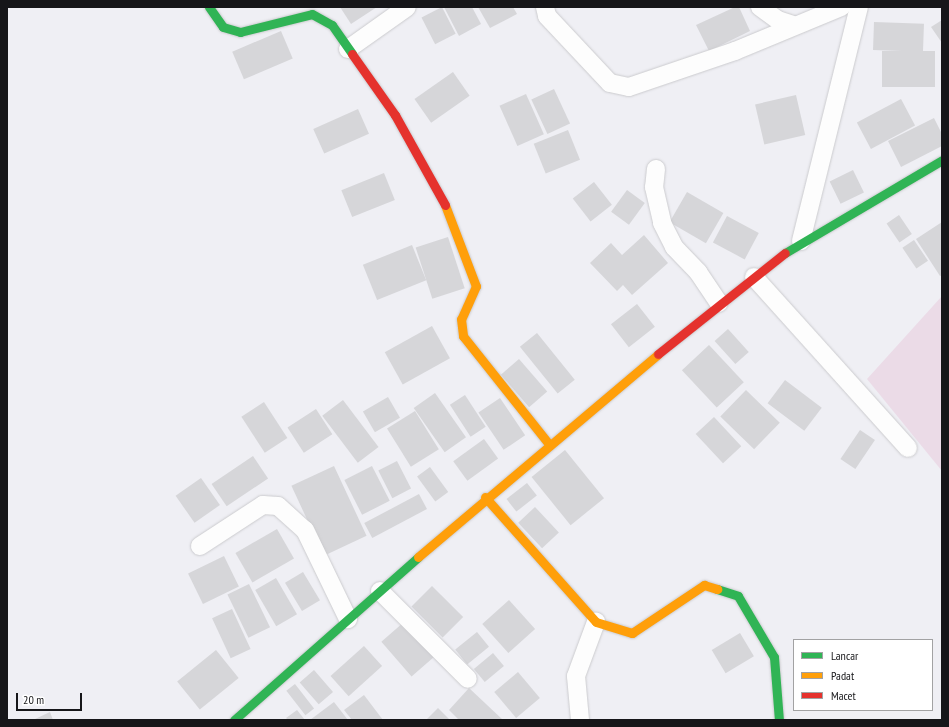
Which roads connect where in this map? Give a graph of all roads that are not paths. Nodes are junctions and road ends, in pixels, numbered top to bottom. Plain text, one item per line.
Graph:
1 (209, 7) edge
2 (407, 7) edge
3 (545, 7) edge
4 (760, 7) edge
5 (841, 7) edge
6 (859, 7) edge
7 (793, 25) junction
8 (348, 49) junction
9 (942, 160) edge
10 (656, 169) dead end
11 (801, 241) junction
12 (754, 277) junction
13 (719, 303) junction
14 (548, 444) junction
15 (908, 448) dead end
16 (485, 497) junction
17 (200, 546) dead end
18 (380, 591) junction
19 (348, 619) junction
20 (596, 622) junction
21 (468, 679) dead end
22 (234, 720) edge
23 (580, 720) edge
24 (779, 720) edge

1 - 8 street
2 - 8 street
3 - 7 street
4 - 7 street
5 - 7 street
6 - 11 street
8 - 14 street
9 - 11 street
10 - 13 street
11 - 12 street
12 - 13 street
12 - 15 street
13 - 14 street
14 - 16 street
16 - 18 street
16 - 20 street
17 - 19 street
18 - 19 street
18 - 21 street
19 - 22 street
20 - 23 street
20 - 24 street

